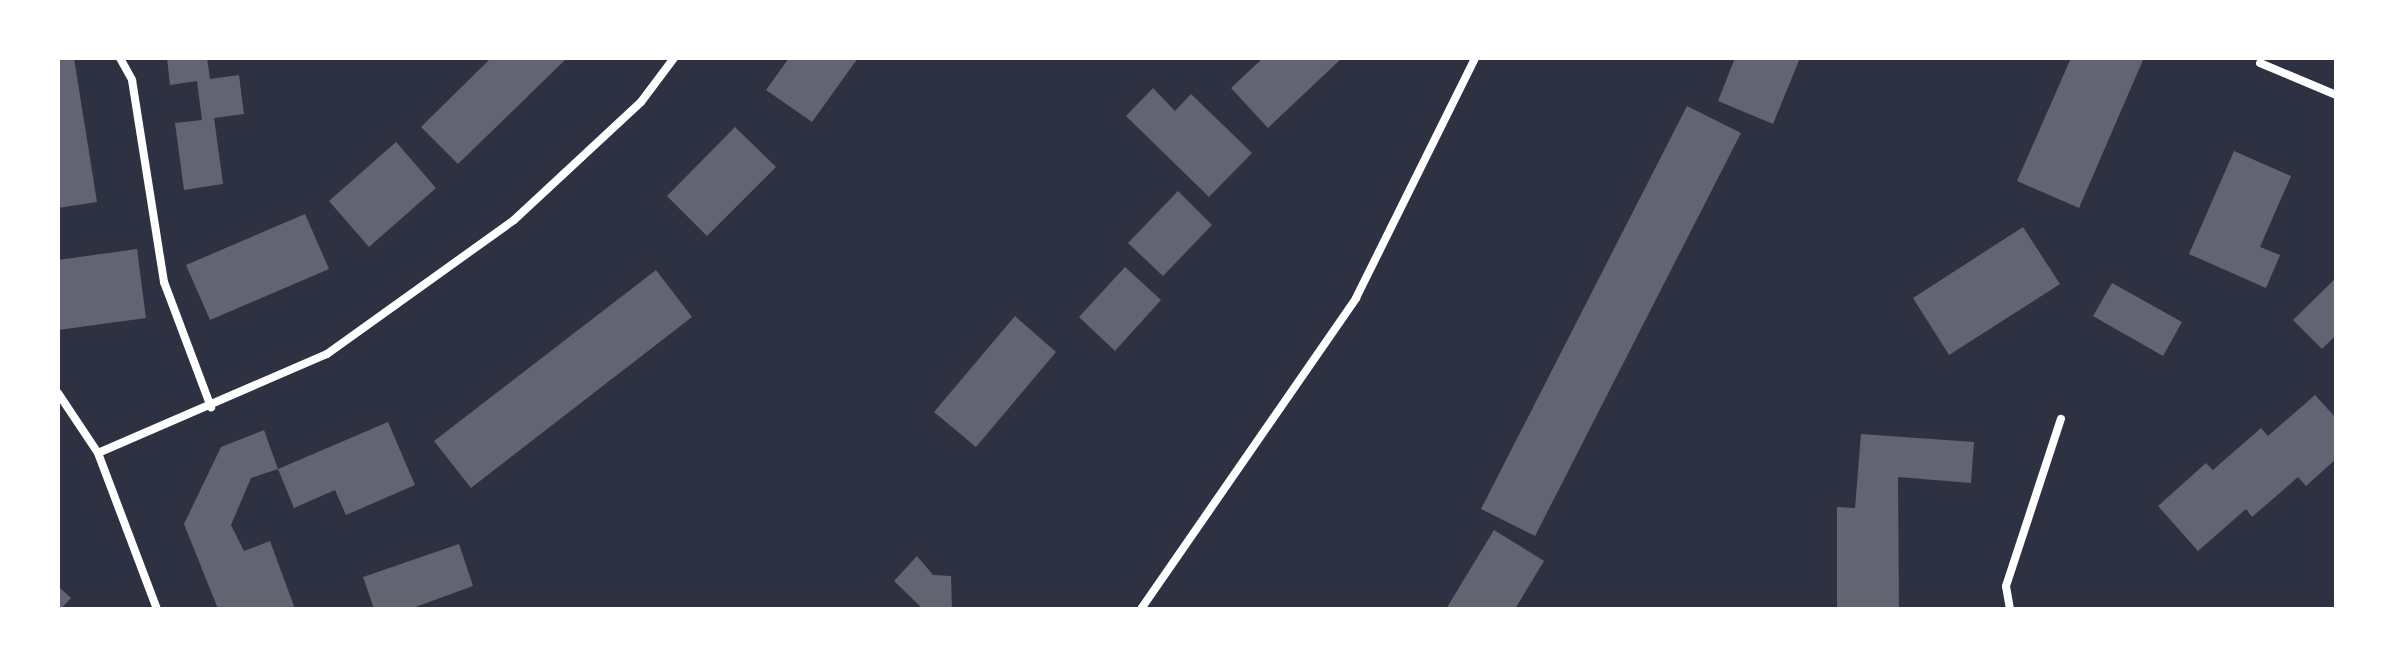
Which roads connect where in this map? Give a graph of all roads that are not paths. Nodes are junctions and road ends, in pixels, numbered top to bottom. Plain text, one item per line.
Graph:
1 (120, 58) edge
2 (674, 58) edge
3 (1475, 58) edge
4 (2260, 63) dead end
5 (2336, 95) edge
6 (58, 393) edge
7 (211, 407) junction
8 (2061, 419) dead end
9 (98, 453) junction
10 (157, 609) edge
11 (1141, 609) edge
12 (2010, 609) edge

1 - 7 street
2 - 7 street
3 - 11 street
4 - 5 street
6 - 9 street
7 - 9 street
8 - 12 street
9 - 10 street

